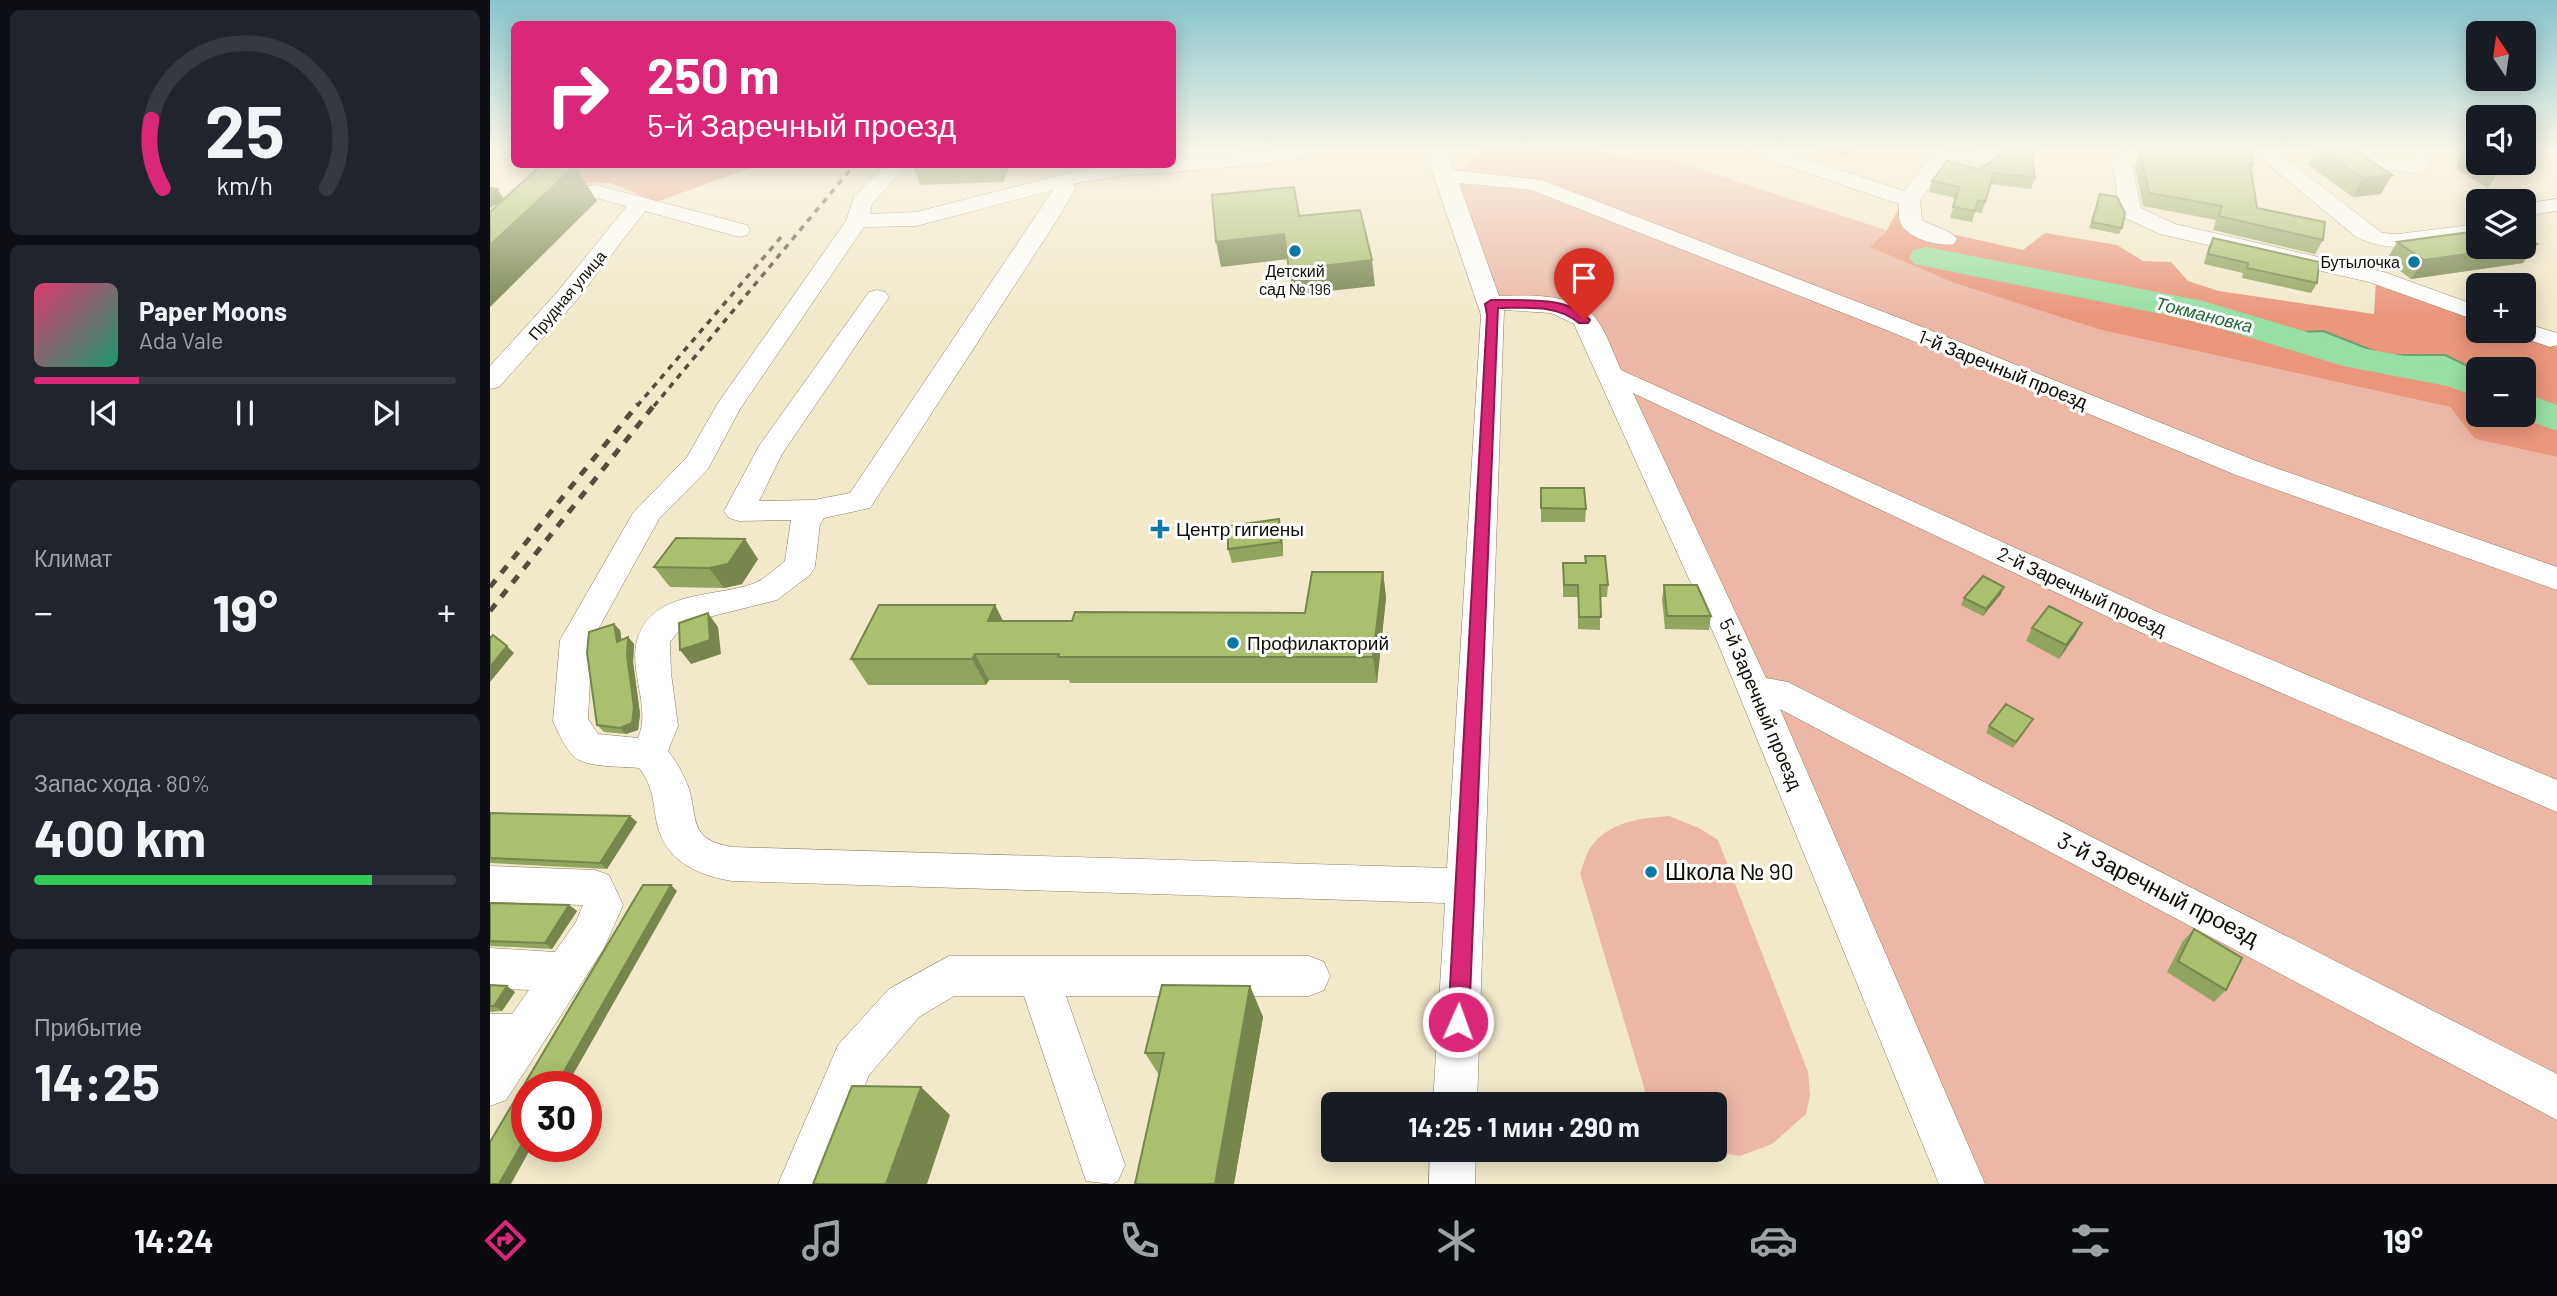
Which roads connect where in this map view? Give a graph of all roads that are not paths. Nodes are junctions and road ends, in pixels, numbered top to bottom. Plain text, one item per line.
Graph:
1 (638, 205) edge
2 (644, 205) edge
3 (862, 205) edge
4 (969, 205) edge
5 (1055, 205) edge
6 (1459, 205) edge
7 (1589, 205) edge
8 (1909, 205) edge
9 (2128, 205) edge
10 (2333, 205) edge
11 (2555, 205) edge
12 (2536, 208) edge
13 (857, 221) junction
14 (739, 230) dead end
15 (2466, 232) edge
16 (1947, 239) dead end
17 (2377, 239) junction
18 (2376, 277) junction
19 (877, 297) dead end
20 (1491, 304) junction
21 (2466, 310) edge
22 (2536, 334) edge
23 (2550, 339) dead end
24 (1612, 377) junction
25 (490, 382) edge
26 (814, 510) junction
27 (2557, 579) edge
28 (1756, 691) junction
29 (649, 754) junction
30 (2557, 796) edge
31 (490, 884) edge
32 (1464, 886) junction
33 (490, 968) edge
34 (566, 972) junction
35 (1038, 976) junction
36 (1309, 976) dead end
37 (506, 1035) edge
38 (490, 1084) edge
39 (1455, 1092) edge
40 (2557, 1098) edge
41 (1453, 1162) edge
42 (1101, 1165) dead end
43 (801, 1184) edge
44 (1452, 1184) edge
45 (1962, 1184) edge

1 - 25 street, Прудная улица
2 - 14 street
3 - 13 street
4 - 13 street
5 - 26 street
6 - 20 street
7 - 27 street, 1-й Заречный проезд
8 - 16 street
9 - 18 street
10 - 17 street
11 - 12 street
13 - 29 street
15 - 17 street
17 - 18 street
18 - 21 street
19 - 26 street
20 - 24 street, 5-й Заречный проезд
20 - 32 street
22 - 23 street
24 - 28 street, 5-й Заречный проезд
24 - 30 street, 2-й Заречный проезд
26 - 29 street
28 - 40 street, 3-й Заречный проезд
28 - 45 street, 5-й Заречный проезд
29 - 32 street
31 - 34 street
32 - 39 street
33 - 34 street
34 - 37 street
35 - 36 street
35 - 42 street
35 - 43 street
37 - 38 street
41 - 44 street

